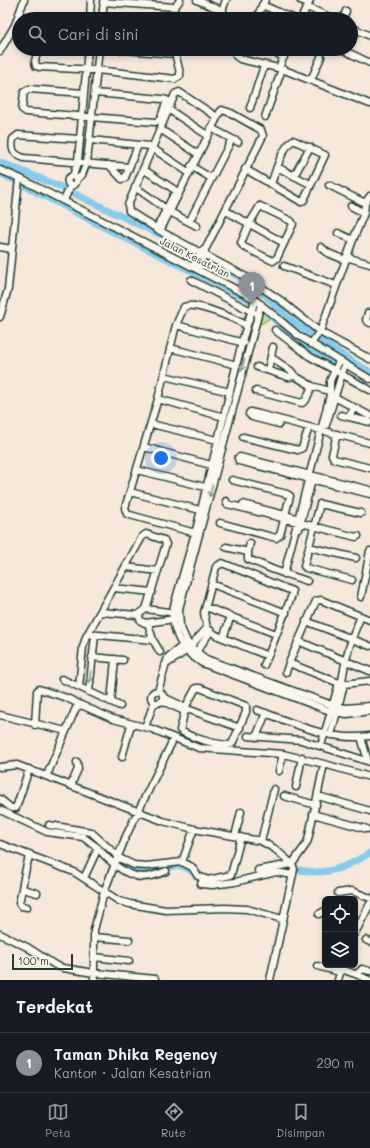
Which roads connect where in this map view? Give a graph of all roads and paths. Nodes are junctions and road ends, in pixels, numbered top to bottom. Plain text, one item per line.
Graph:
1 (24, 0) edge
2 (91, 0) edge
3 (180, 0) edge
4 (197, 0) edge
5 (226, 0) edge
6 (300, 0) edge
7 (103, 1) edge
8 (264, 3) edge
9 (309, 3) edge
10 (222, 11) joint
11 (19, 12) edge
12 (90, 12) edge
13 (102, 12) edge
14 (260, 12) edge
15 (281, 12) edge
16 (304, 12) edge
17 (323, 12) edge
18 (12, 29) edge
19 (358, 30) edge
20 (370, 36) edge
21 (0, 51) edge
22 (36, 56) edge
23 (87, 56) edge
24 (98, 56) edge
25 (175, 56) edge
26 (236, 56) edge
27 (356, 56) edge
28 (284, 57) edge
29 (321, 57) dead end
30 (370, 63) edge
31 (264, 66) junction
32 (86, 69) junction
33 (281, 69) junction
34 (97, 70) junction
35 (311, 80) junction
36 (84, 93) junction
37 (94, 93) junction
38 (370, 104) edge
39 (250, 108) dead end
40 (168, 109) junction
41 (82, 115) junction
42 (93, 116) junction
43 (217, 117) junction
44 (265, 117) dead end
45 (211, 128) junction
46 (160, 129) junction
47 (207, 135) junction
48 (80, 139) junction
49 (90, 140) junction
50 (138, 145) junction
51 (151, 147) junction
52 (310, 147) junction
53 (198, 154) junction
54 (78, 161) junction
55 (87, 162) junction
56 (109, 165) junction
57 (191, 166) junction
58 (129, 167) junction
59 (277, 167) junction
60 (143, 169) junction
61 (245, 169) junction
62 (0, 170) edge
63 (188, 172) junction
64 (294, 176) junction
65 (75, 177) junction
66 (211, 178) junction
67 (18, 179) junction
68 (271, 184) junction
69 (310, 184) junction
70 (329, 185) dead end
71 (135, 187) junction
72 (177, 191) junction
73 (370, 196) edge
74 (65, 199) junction
75 (365, 203) junction
76 (351, 206) dead end
77 (168, 210) junction
78 (226, 211) junction
79 (364, 213) junction
80 (189, 222) junction
81 (249, 224) junction
82 (197, 226) dead end
83 (158, 230) junction
84 (338, 233) dead end
85 (353, 240) junction
86 (284, 244) junction
87 (0, 247) edge
88 (321, 247) dead end
89 (12, 249) junction
90 (203, 254) junction
91 (346, 258) junction
92 (370, 264) edge
93 (284, 266) dead end
94 (196, 267) junction
95 (191, 280) dead end
96 (259, 284) dead end
97 (336, 285) junction
98 (264, 290) dead end
99 (253, 305) junction
100 (259, 308) junction
101 (368, 313) dead end
102 (0, 317) edge
103 (370, 323) edge
104 (246, 325) junction
105 (176, 326) junction
106 (275, 330) dead end
107 (319, 334) junction
108 (242, 340) junction
109 (250, 342) junction
110 (312, 343) junction
111 (273, 347) dead end
112 (170, 348) junction
113 (272, 358) junction
114 (370, 359) edge
115 (237, 366) junction
116 (257, 367) dead end
117 (340, 367) junction
118 (268, 370) junction
119 (164, 376) junction
120 (295, 376) junction
121 (370, 379) edge
122 (312, 388) junction
123 (370, 390) edge
124 (256, 391) dead end
125 (230, 392) junction
126 (331, 394) junction
127 (158, 399) junction
128 (230, 405) junction
129 (354, 408) junction
130 (341, 415) dead end
131 (370, 416) edge
132 (349, 417) junction
133 (224, 418) junction
134 (273, 420) dead end
135 (370, 422) edge
136 (150, 424) junction
137 (308, 429) junction
138 (322, 433) junction
139 (336, 436) junction
140 (243, 437) dead end
141 (217, 440) junction
142 (370, 443) edge
143 (144, 447) junction
144 (370, 447) edge
145 (217, 454) junction
146 (211, 465) junction
147 (271, 467) dead end
148 (370, 468) edge
149 (137, 470) junction
150 (311, 477) junction
151 (232, 480) dead end
152 (344, 486) junction
153 (205, 487) junction
154 (370, 490) edge
155 (130, 492) junction
156 (370, 494) edge
157 (251, 508) dead end
158 (200, 510) junction
159 (361, 513) dead end
160 (285, 516) junction
161 (300, 521) junction
162 (220, 523) dead end
163 (315, 524) junction
164 (198, 530) junction
165 (344, 532) dead end
166 (250, 543) dead end
167 (226, 546) dead end
168 (309, 547) junction
169 (370, 551) edge
170 (248, 552) junction
171 (356, 558) dead end
172 (126, 567) junction
173 (158, 571) junction
174 (285, 574) junction
175 (352, 580) dead end
176 (307, 581) dead end
177 (212, 584) junction
178 (114, 588) junction
179 (152, 592) junction
180 (361, 597) dead end
181 (206, 607) junction
182 (149, 610) junction
183 (100, 612) junction
184 (286, 613) junction
185 (138, 614) junction
186 (176, 616) junction
187 (231, 616) junction
188 (361, 616) junction
189 (370, 620) edge
190 (306, 621) junction
191 (150, 622) junction
192 (209, 630) junction
193 (92, 634) junction
194 (276, 634) junction
195 (223, 638) junction
196 (351, 638) junction
197 (153, 640) junction
198 (298, 641) junction
199 (186, 646) junction
200 (370, 646) edge
201 (160, 652) dead end
202 (195, 654) junction
203 (268, 656) junction
204 (92, 658) junction
205 (115, 659) junction
206 (123, 660) dead end
207 (344, 661) junction
208 (289, 663) junction
209 (264, 665) dead end
210 (370, 671) edge
211 (286, 672) dead end
212 (62, 679) dead end
213 (370, 681) edge
214 (342, 683) junction
215 (79, 687) junction
216 (158, 691) junction
217 (89, 692) junction
218 (163, 699) junction
219 (111, 702) junction
220 (154, 703) junction
221 (81, 705) junction
222 (120, 706) dead end
223 (370, 706) edge
224 (331, 708) junction
225 (187, 709) junction
226 (258, 710) dead end
227 (339, 710) junction
228 (370, 711) edge
229 (266, 712) junction
230 (0, 715) edge
231 (35, 724) junction
232 (131, 725) junction
233 (145, 727) junction
234 (240, 728) junction
235 (66, 731) junction
236 (323, 734) junction
237 (331, 735) junction
238 (248, 736) dead end
239 (370, 736) edge
240 (256, 737) junction
241 (361, 737) junction
242 (174, 738) junction
243 (321, 746) junction
244 (283, 754) junction
245 (122, 757) dead end
246 (302, 757) junction
247 (77, 762) dead end
248 (369, 762) edge
249 (324, 764) junction
250 (0, 767) edge
251 (29, 769) junction
252 (279, 771) dead end
253 (47, 775) junction
254 (370, 777) edge
255 (71, 785) junction
256 (296, 787) dead end
257 (274, 789) dead end
258 (284, 796) dead end
259 (318, 796) junction
260 (0, 799) edge
261 (316, 804) junction
262 (0, 810) edge
263 (138, 811) junction
264 (370, 811) edge
265 (241, 812) dead end
266 (314, 814) junction
267 (49, 825) dead end
268 (194, 829) junction
269 (367, 829) dead end
270 (238, 837) junction
271 (261, 841) junction
272 (0, 844) edge
273 (98, 848) junction
274 (30, 854) junction
275 (116, 860) junction
276 (182, 862) junction
277 (258, 870) dead end
278 (293, 870) junction
279 (166, 871) dead end
280 (84, 878) junction
281 (202, 880) junction
282 (23, 889) junction
283 (104, 892) junction
284 (338, 892) dead end
285 (37, 893) dead end
286 (370, 898) edge
287 (370, 904) edge
288 (27, 907) dead end
289 (282, 919) junction
290 (358, 920) edge
291 (0, 934) edge
292 (94, 937) junction
293 (129, 940) dead end
294 (95, 957) junction
295 (129, 961) dead end
296 (317, 966) dead end
297 (341, 969) edge
298 (370, 971) edge
299 (358, 975) junction
300 (94, 977) edge
301 (127, 978) edge
302 (155, 979) edge
303 (270, 980) edge
304 (338, 980) edge
305 (369, 980) edge

1 - 11 street
2 - 12 street
3 - 7 street
4 - 10 street
5 - 10 street
6 - 9 street
7 - 13 street
8 - 14 street
8 - 15 street
9 - 16 street
9 - 17 street
18 - 21 street
19 - 20 street
22 - 32 street
23 - 32 street
24 - 34 street
25 - 34 street
26 - 31 street
27 - 30 street
28 - 33 street
29 - 35 street
31 - 33 street
31 - 39 street
32 - 34 street
32 - 36 street
33 - 35 street
33 - 44 street
34 - 37 street
35 - 38 street
36 - 41 street
36 - 41 street
37 - 42 street
37 - 42 street
40 - 43 street
40 - 46 street
40 - 47 street
41 - 42 street
41 - 48 street
42 - 49 street
43 - 45 street
43 - 61 street
45 - 47 street
45 - 66 street
46 - 51 street
46 - 53 street
47 - 53 street
48 - 54 street
48 - 54 street
49 - 50 street
49 - 55 street
50 - 51 street
50 - 58 street
51 - 60 street
51 - 63 street
52 - 59 street
52 - 64 street
52 - 69 street
53 - 57 street
54 - 55 street
54 - 65 street
55 - 56 street
55 - 65 street
56 - 58 street
56 - 58 street
57 - 63 street
57 - 66 street
59 - 64 street
59 - 68 street
60 - 71 street
60 - 72 street
61 - 68 street
61 - 78 street
62 - 67 street, Jalan Kesatrian
63 - 72 street
64 - 69 street
65 - 74 street
66 - 80 street
67 - 74 street, Jalan Kesatrian
67 - 89 street
68 - 69 street
70 - 75 street
71 - 77 street
71 - 83 street
72 - 77 street
73 - 75 street
74 - 94 street, Jalan Kesatrian
75 - 79 street
76 - 79 street
77 - 80 street
77 - 83 street
78 - 81 street
78 - 90 street
79 - 85 street
80 - 82 street
81 - 86 street
81 - 86 street
81 - 86 street
83 - 90 street
84 - 85 street
85 - 91 street
87 - 89 street
88 - 91 street
89 - 102 street
90 - 94 street
90 - 96 street
91 - 92 street
91 - 97 street
93 - 97 street
94 - 99 street, Jalan Kesatrian
95 - 99 street
97 - 107 street
98 - 107 street
99 - 100 street, Jalan Kesatrian
99 - 100 street
99 - 104 street
100 - 109 street
100 - 110 street, Jalan Kesatrian
101 - 103 street
104 - 105 street
104 - 108 street
105 - 108 street
105 - 112 street
106 - 117 street
107 - 110 street
107 - 114 street
108 - 109 street
108 - 115 street
109 -> 128 street
110 - 117 street, Jalan Kesatrian
111 - 113 street
112 - 115 street
112 - 119 street
113 - 118 street
113 - 120 street
115 - 125 street
116 - 118 street
117 - 121 street, Jalan Kesatrian
117 - 123 street
117 - 126 street
117 - 126 street
118 - 120 street
119 - 125 street
119 - 127 street
120 - 122 street
122 - 124 street
122 - 126 street
125 - 128 street
126 - 129 street
126 - 138 street
127 - 133 street
127 - 136 street
128 - 133 street
128 - 145 street
129 - 131 street
129 - 132 street
130 - 132 street
132 - 135 street
133 - 141 street
134 - 137 street
136 - 141 street
136 - 143 street
137 - 138 street
137 - 140 street
138 - 139 street
138 - 150 street
139 - 142 street
139 - 144 street
139 - 148 street
141 - 145 street
143 - 146 street
143 - 149 street
145 - 146 street
145 -> 164 street
146 - 153 street
147 - 150 street
149 - 153 street
149 - 155 street
150 - 152 street
150 - 161 street
151 - 160 street
152 - 154 street
152 - 156 street
153 - 158 street
155 - 158 street
155 - 164 street
157 - 160 street
158 - 164 street
159 - 163 street
160 - 161 street
160 - 162 street
161 - 163 street
161 - 174 street
163 - 165 street
163 - 168 street
164 - 186 street
166 - 170 street
167 - 170 street
168 - 171 street
168 - 175 street
169 - 180 street
170 - 174 street
172 - 173 street
172 - 173 street
172 - 178 street
173 - 179 street
174 - 176 street
177 - 181 street
177 - 184 street
177 - 184 street
178 - 179 street
178 - 183 street
179 - 182 street
181 - 187 street
181 - 192 street
182 - 185 street
182 - 186 street
182 - 191 street
183 - 185 street
183 - 193 street
184 - 194 street
185 - 191 street
186 - 191 street
186 - 199 street
187 - 194 street
187 - 195 street
188 - 189 street
188 - 190 street
188 - 196 street
190 - 196 street
190 - 198 street
191 - 197 street
192 - 195 street
192 - 199 street
192 - 202 street
193 - 197 street
193 - 204 street
193 - 215 street
194 - 203 street
195 - 203 street
196 - 200 street
196 - 207 street
197 - 201 street
198 - 207 street
198 - 208 street
199 - 202 street
199 - 216 street
202 - 224 street
203 - 209 street
204 - 205 street
204 -> 217 street
205 - 206 street
205 - 219 street
207 - 210 street
207 - 214 street
208 - 211 street
208 - 214 street
212 - 215 street
213 - 214 street
214 - 224 street
214 - 227 street
215 - 217 street
216 - 218 street
216 - 220 street
217 - 219 street
218 - 220 street
218 - 225 street
219 - 222 street
220 - 233 street
221 - 231 street
221 - 232 street
221 - 235 street
223 - 227 street
224 - 227 street
224 - 236 street
225 - 234 street
225 - 234 street
225 - 234 street
226 - 229 street
227 - 228 street
227 - 237 street
229 - 236 street
229 - 240 street
230 - 231 street
231 - 235 street
232 - 233 street
232 - 245 street
233 - 242 street
235 - 253 street
236 - 237 street
236 - 243 street
237 - 241 street
238 - 240 street
239 - 241 street
240 - 243 street
241 - 248 street
242 - 244 street
242 - 263 street
243 - 248 street
244 - 246 street
244 - 252 street
246 - 249 street
246 - 256 street
247 - 255 street
249 - 254 street
249 - 259 street
250 - 251 street
251 - 253 street
251 - 260 street
253 - 255 street
255 - 263 street
257 - 271 street
258 - 261 street
259 - 261 street
259 - 264 street
261 - 266 street
262 - 273 street
263 - 268 street
263 - 275 street
265 - 270 street
266 - 269 street
266 - 278 street
267 - 275 street
268 - 270 street
268 - 276 street
270 - 271 street
270 - 281 street
271 - 278 street
272 - 274 street
273 - 275 street
273 - 280 street
274 - 280 street
274 - 282 street
275 - 276 street
275 - 279 street
275 - 283 street
276 - 281 street
277 - 278 street
278 - 281 street
278 - 289 street
280 - 283 street
282 - 285 street
282 - 288 street
283 - 289 street
283 - 292 street
284 - 286 street
287 - 290 street
289 - 303 street
291 - 300 street
292 - 293 street
292 - 294 street
294 - 295 street
294 - 300 street
296 - 297 street
297 - 299 street
297 - 304 street
298 - 299 street
299 - 305 street
300 - 301 street
301 - 302 street

